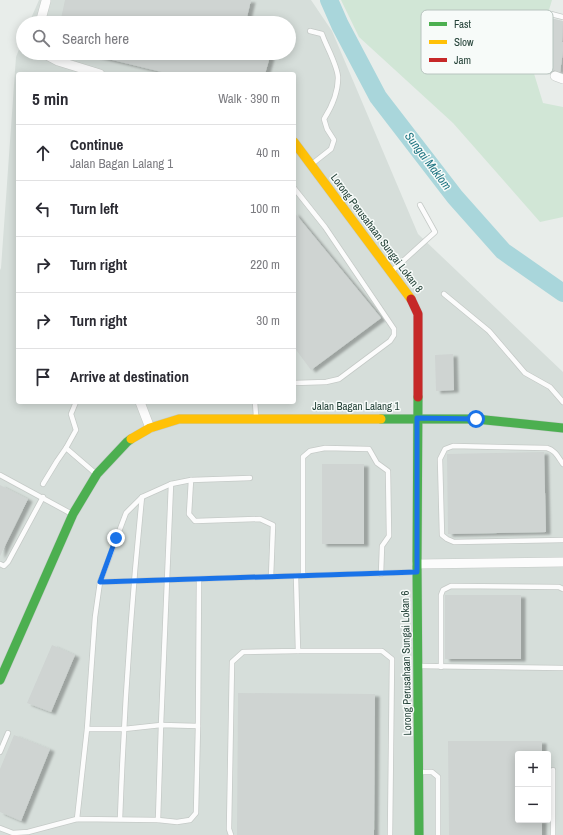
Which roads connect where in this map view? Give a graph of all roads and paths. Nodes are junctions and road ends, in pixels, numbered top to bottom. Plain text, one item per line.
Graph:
1 (46, 1) dead end
2 (553, 14) edge
3 (42, 16) edge
4 (563, 17) edge
5 (310, 31) dead end
6 (56, 60) edge
7 (94, 72) edge
8 (296, 145) edge
9 (311, 165) junction
10 (296, 191) edge
11 (420, 205) dead end
12 (391, 272) junction
13 (444, 294) dead end
14 (296, 383) edge
15 (563, 402) edge
16 (75, 404) edge
17 (141, 404) edge
18 (255, 404) edge
19 (256, 418) junction
20 (417, 418) junction
21 (150, 428) junction
22 (563, 428) edge
23 (66, 448) junction
24 (563, 464) edge
25 (96, 474) junction
26 (0, 475) edge
27 (250, 478) dead end
28 (191, 480) junction
29 (44, 484) dead end
30 (171, 484) junction
31 (142, 496) junction
32 (43, 497) junction
33 (73, 514) junction
34 (563, 540) edge
35 (563, 562) edge
36 (0, 564) edge
37 (417, 568) junction
38 (381, 574) junction
39 (296, 576) junction
40 (303, 576) junction
41 (271, 577) junction
42 (199, 579) junction
43 (168, 580) junction
44 (133, 581) junction
45 (100, 582) junction
46 (563, 589) edge
47 (298, 652) junction
48 (418, 666) junction
49 (441, 667) junction
50 (563, 668) edge
51 (0, 680) edge
52 (161, 725) junction
53 (198, 726) junction
54 (87, 729) junction
55 (124, 729) junction
56 (8, 733) dead end
57 (0, 752) edge
58 (553, 770) dead end
59 (419, 772) junction
60 (77, 819) junction
61 (120, 819) junction
62 (158, 820) junction
63 (0, 828) edge
64 (231, 835) edge
65 (390, 835) edge
66 (419, 835) edge
67 (438, 835) edge
68 (553, 835) edge

1 - 3 street
2 - 4 lane
5 - 9 lane
6 - 7 street
8 - 9 street, Lorong Perusahaan Sungai Lokan 8
9 - 12 street, Lorong Perusahaan Sungai Lokan 8
10 - 14 lane
11 - 12 lane
12 - 20 street, Lorong Perusahaan Sungai Lokan 8
13 - 15 lane
16 - 23 lane
17 - 21 street
18 - 19 lane
19 - 20 street, Jalan Bagan Lalang 1
19 - 21 street, Jalan Bagan Lalang 1
20 - 22 street, Jalan Bagan Lalang 1
20 - 37 street, Lorong Perusahaan Sungai Lokan 6
21 - 25 street, Jalan Bagan Lalang 1
23 - 25 lane
23 - 29 lane
24 - 34 lane
25 - 33 street, Jalan Bagan Lalang 1
26 - 32 lane
27 - 28 lane
28 - 30 lane
28 - 41 lane
30 - 31 lane
30 - 43 lane
31 - 44 lane
31 - 45 lane
32 - 33 lane
32 - 36 lane
33 - 51 street, Jalan Bagan Lalang 1
35 - 37 street
37 - 38 lane
37 - 48 street, Lorong Perusahaan Sungai Lokan 6
38 - 40 lane
38 - 40 lane
39 - 40 lane
39 - 41 lane
39 - 47 lane
41 - 42 lane
42 - 43 lane
42 - 53 lane
43 - 44 lane
43 - 52 lane
44 - 45 lane
44 - 55 lane
45 - 54 lane
46 - 49 lane
47 - 64 lane
47 - 65 lane
48 - 49 lane
48 - 59 street, Lorong Perusahaan Sungai Lokan 6
49 - 50 lane
52 - 53 lane
52 - 55 lane
52 - 62 lane
53 - 62 lane
54 - 55 lane
54 - 60 lane
55 - 61 lane
56 - 57 lane
58 - 68 lane
59 - 66 street, Lorong Perusahaan Sungai Lokan 6
59 - 67 lane
60 - 61 lane
60 - 63 lane
61 - 62 lane

